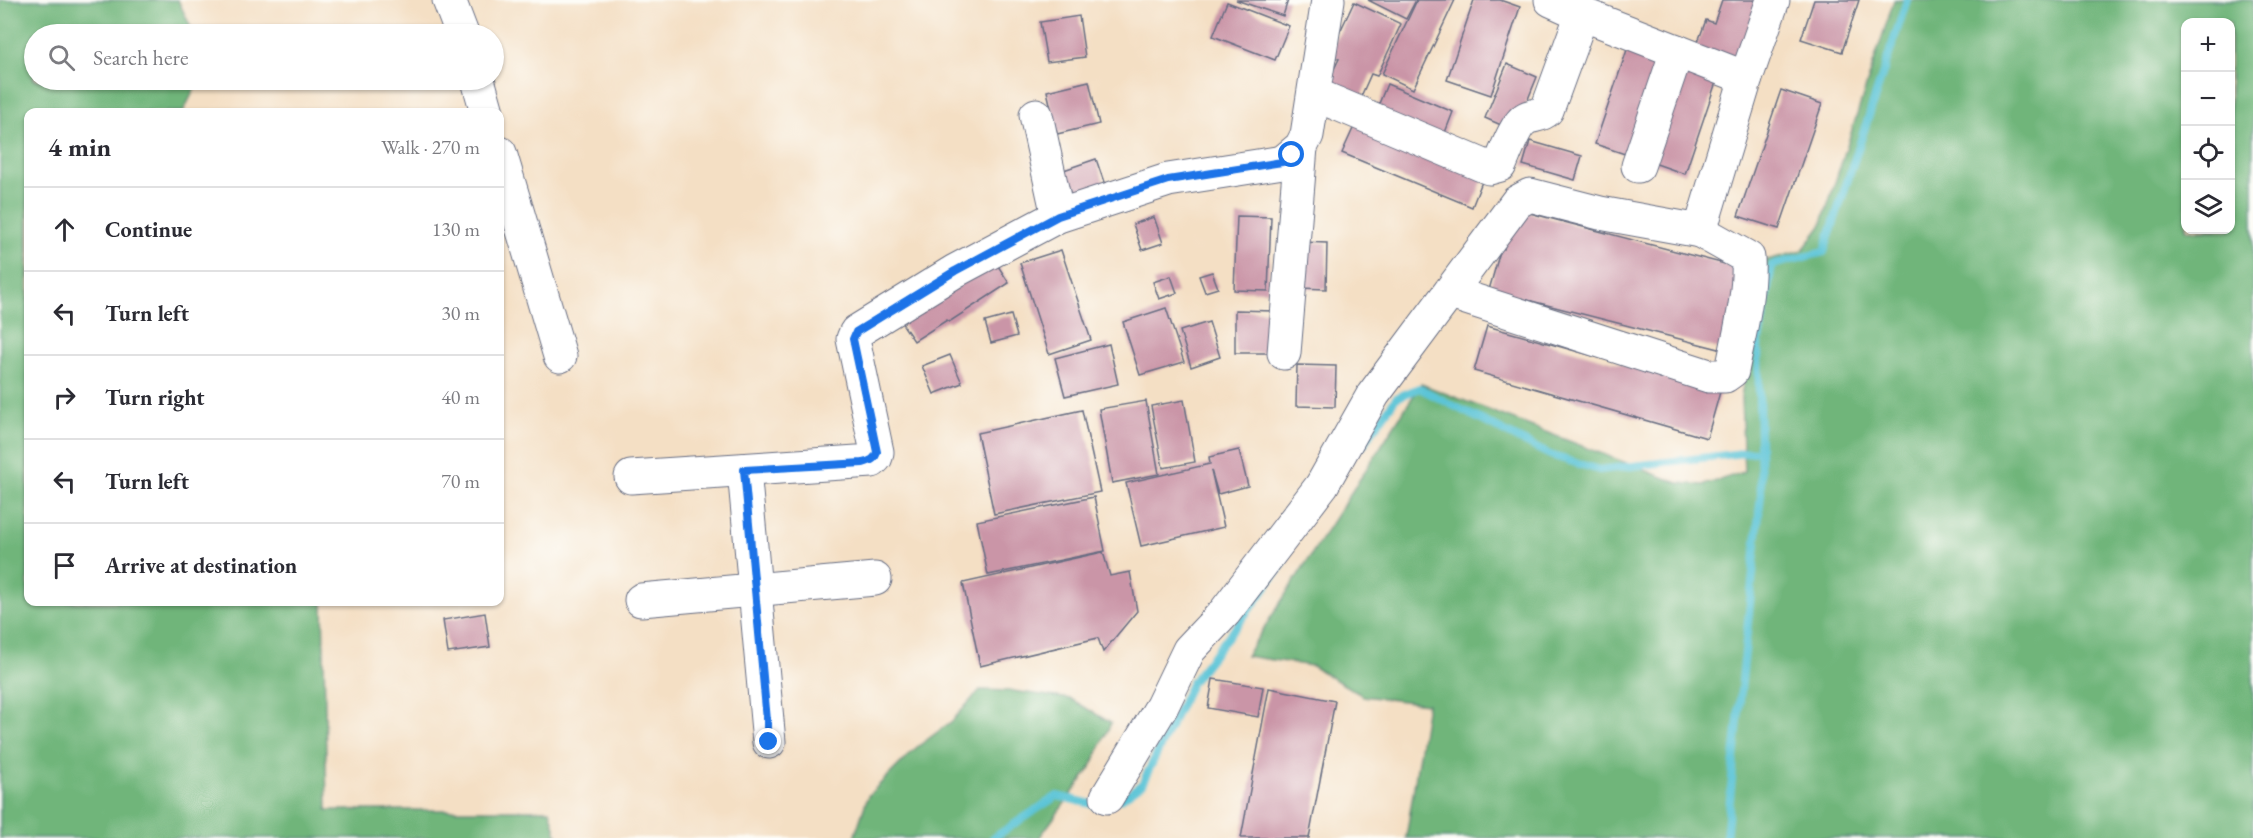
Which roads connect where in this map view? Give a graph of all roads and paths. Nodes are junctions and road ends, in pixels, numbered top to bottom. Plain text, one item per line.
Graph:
1 (449, 0) edge
2 (1328, 0) edge
3 (1551, 0) edge
4 (1773, 0) edge
5 (1582, 14) junction
6 (458, 24) edge
7 (1677, 51) junction
8 (1746, 78) junction
9 (481, 90) edge
10 (1314, 94) junction
11 (487, 108) edge
12 (1036, 115) dead end
13 (1301, 147) junction
14 (1638, 166) dead end
15 (504, 167) edge
16 (1058, 216) junction
17 (1700, 231) junction
18 (1451, 293) junction
19 (1284, 352) dead end
20 (560, 356) dead end
21 (744, 470) junction
22 (631, 477) dead end
23 (875, 579) dead end
24 (756, 590) junction
25 (640, 600) dead end
26 (769, 742) dead end
27 (1107, 797) dead end

1 - 6 street
2 - 10 street
3 - 5 street
4 - 8 street
5 - 7 street
5 - 10 street
7 - 8 street
7 - 14 street
8 - 17 street
9 - 11 street
10 - 13 street
12 - 16 street
13 - 16 street
13 - 19 street
15 - 20 street
16 - 21 street
17 - 18 street
17 - 18 street
18 - 27 street
21 - 22 street
21 - 24 street
23 - 24 street
24 - 25 street
24 - 26 street

